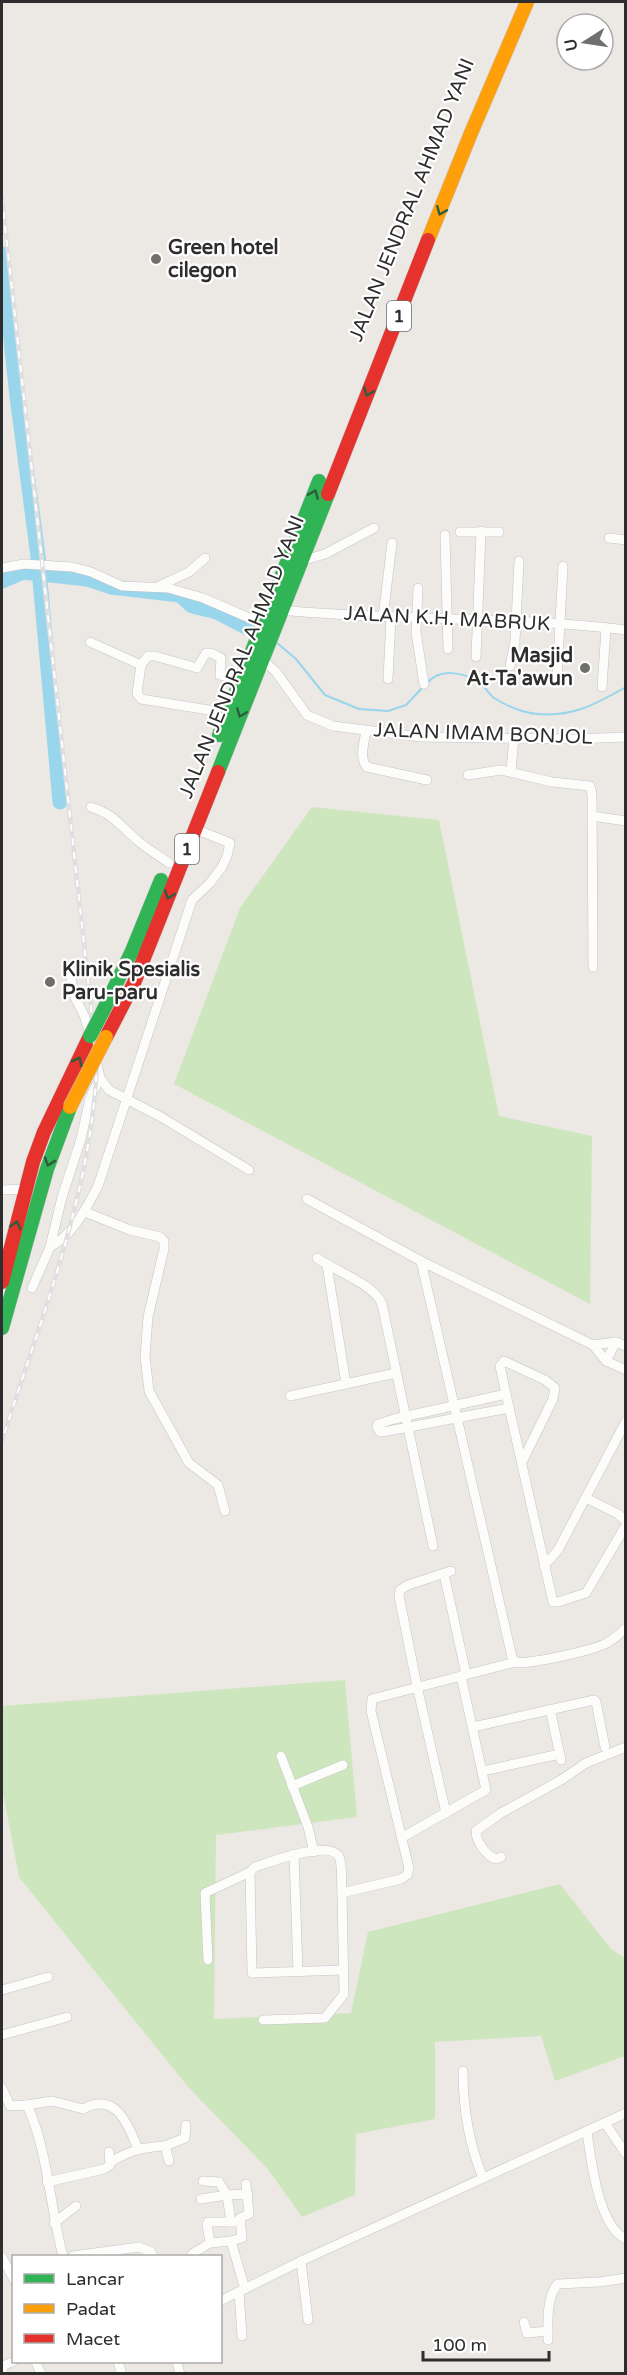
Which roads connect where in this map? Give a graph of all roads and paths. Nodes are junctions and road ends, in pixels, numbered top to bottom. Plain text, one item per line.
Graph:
1 (513, 2) edge
2 (527, 2) edge
3 (374, 528) dead end
4 (481, 531) junction
5 (460, 532) dead end
6 (499, 532) dead end
7 (445, 535) dead end
8 (609, 538) dead end
9 (626, 540) edge
10 (392, 543) dead end
11 (205, 558) dead end
12 (301, 561) junction
13 (519, 561) dead end
14 (563, 566) dead end
15 (2, 568) edge
16 (157, 586) junction
17 (418, 588) dead end
18 (276, 610) junction
19 (387, 617) junction
20 (417, 619) junction
21 (478, 619) junction
22 (448, 620) junction
23 (516, 621) junction
24 (559, 625) junction
25 (606, 629) junction
26 (626, 630) edge
27 (262, 640) junction
28 (90, 642) dead end
29 (448, 649) dead end
30 (476, 657) dead end
31 (141, 665) junction
32 (510, 666) dead end
33 (388, 679) dead end
34 (557, 679) dead end
35 (240, 681) junction
36 (424, 684) dead end
37 (602, 687) dead end
38 (227, 713) junction
39 (366, 731) junction
40 (514, 737) junction
41 (626, 737) edge
42 (511, 771) junction
43 (468, 775) dead end
44 (427, 780) dead end
45 (91, 807) dead end
46 (592, 816) junction
47 (626, 820) edge
48 (195, 828) junction
49 (168, 863) junction
50 (69, 966) dead end
51 (593, 967) dead end
52 (100, 1078) junction
53 (126, 1101) junction
54 (249, 1170) dead end
55 (26, 1188) junction
56 (2, 1190) edge
57 (307, 1199) dead end
58 (85, 1212) junction
59 (50, 1246) junction
60 (317, 1258) dead end
61 (421, 1261) junction
62 (327, 1265) junction
63 (2, 1282) edge
64 (32, 1288) dead end
65 (2, 1328) edge
66 (621, 1344) edge
67 (592, 1345) junction
68 (606, 1361) junction
69 (626, 1370) edge
70 (396, 1372) junction
71 (346, 1384) junction
72 (506, 1394) junction
73 (290, 1396) dead end
74 (455, 1404) junction
75 (509, 1408) junction
76 (405, 1416) junction
77 (457, 1418) junction
78 (626, 1421) edge
79 (408, 1428) junction
80 (522, 1462) junction
81 (586, 1497) junction
82 (225, 1511) dead end
83 (622, 1514) edge
84 (626, 1523) edge
85 (433, 1546) dead end
86 (544, 1566) junction
87 (626, 1628) edge
88 (515, 1662) junction
89 (463, 1675) junction
90 (417, 1686) junction
91 (549, 1709) junction
92 (473, 1726) junction
93 (605, 1747) dead end
94 (626, 1747) edge
95 (281, 1756) dead end
96 (344, 1765) dead end
97 (483, 1771) junction
98 (292, 1786) junction
99 (446, 1813) junction
100 (401, 1838) junction
101 (315, 1852) junction
102 (294, 1854) junction
103 (501, 1857) dead end
104 (250, 1872) junction
105 (342, 1893) junction
106 (208, 1960) dead end
107 (343, 1970) junction
108 (298, 1972) junction
109 (48, 1977) dead end
110 (2, 1990) edge
111 (67, 2017) dead end
112 (263, 2020) dead end
113 (2, 2035) edge
114 (463, 2072) dead end
115 (2, 2088) edge
116 (27, 2105) junction
117 (6, 2108) edge
118 (626, 2113) edge
119 (605, 2123) junction
120 (186, 2125) dead end
121 (587, 2132) junction
122 (165, 2146) junction
123 (138, 2149) junction
124 (109, 2152) dead end
125 (626, 2154) edge
126 (168, 2161) dead end
127 (111, 2162) junction
128 (483, 2178) junction
129 (203, 2181) dead end
130 (47, 2182) junction
131 (227, 2195) junction
132 (201, 2199) dead end
133 (76, 2206) dead end
134 (235, 2222) junction
135 (54, 2223) junction
136 (626, 2239) edge
137 (231, 2241) junction
138 (210, 2243) junction
139 (192, 2254) dead end
140 (63, 2255) edge
141 (80, 2255) edge
142 (152, 2255) edge
143 (2, 2257) edge
144 (301, 2261) junction
145 (12, 2276) edge
146 (626, 2278) edge
147 (242, 2291) junction
148 (222, 2300) edge
149 (308, 2320) dead end
150 (524, 2322) dead end
151 (242, 2336) dead end
152 (12, 2362) edge
153 (2, 2373) edge

18 -> 1 highway, JALAN JENDRAL AHMAD YANI / 1
2 -> 12 highway, JALAN JENDRAL AHMAD YANI / 1
3 - 12 street
4 - 5 street
4 - 6 street
4 - 21 street
7 - 22 street
8 - 9 street
10 - 19 street
11 - 16 street
12 - 18 highway, JALAN JENDRAL AHMAD YANI / 1
13 - 23 street
14 - 24 street
15 - 16 street
16 - 27 street
17 - 20 street
18 - 19 street, JALAN K.H. MABRUK
18 - 27 highway, JALAN JENDRAL AHMAD YANI / 1
19 - 20 street, JALAN K.H. MABRUK
19 - 33 street
20 - 22 street, JALAN K.H. MABRUK
20 - 36 street
21 - 22 street, JALAN K.H. MABRUK
21 - 23 street, JALAN K.H. MABRUK
21 - 30 street
22 - 29 street
23 - 24 street, JALAN K.H. MABRUK
23 - 32 street
24 - 25 street, JALAN K.H. MABRUK
24 - 34 street
25 - 26 street, JALAN K.H. MABRUK
25 - 37 street
27 - 35 highway, JALAN JENDRAL AHMAD YANI / 1
27 - 39 street, JALAN IMAM BONJOL
27 -> 48 highway, JALAN JENDRAL AHMAD YANI / 1
28 - 31 street
31 - 35 street
31 - 38 street
35 - 38 highway, JALAN JENDRAL AHMAD YANI / 1
38 - 49 highway, JALAN JENDRAL AHMAD YANI / 1
39 - 40 street, JALAN IMAM BONJOL
39 - 44 street
40 - 41 street, JALAN IMAM BONJOL
40 - 42 street
42 - 43 street
42 - 46 street
45 - 49 street
46 - 47 street
46 - 51 street
48 - 53 street
48 -> 65 highway, JALAN JENDRAL AHMAD YANI / 1, bridge
55 -> 49 highway, JALAN JENDRAL AHMAD YANI / 1, bridge
50 - 52 street
52 - 53 street
52 - 59 street
53 - 54 street
53 - 58 street
55 - 56 street
63 -> 55 highway, JALAN JENDRAL AHMAD YANI / 1
57 - 61 street
58 - 59 street
58 - 82 street
59 - 64 street
60 - 62 street
61 - 67 street
61 - 74 street
62 - 70 street
62 - 71 street
66 - 67 street
66 - 68 street
67 - 68 street
68 - 69 street
70 - 71 street
70 - 76 street
71 - 73 street
72 - 74 street
72 - 75 street
72 - 80 street
74 - 76 street
74 - 77 street
75 - 77 street
75 - 80 street
76 - 79 street
76 - 79 street
77 - 79 street
77 - 88 street
78 - 81 street
79 - 85 street
80 - 86 street
81 - 83 street
81 - 86 street
83 - 84 street
84 - 86 street
87 - 88 street
88 - 89 street
89 - 90 street
89 - 90 street
89 - 92 street
90 - 99 street
90 - 100 street
91 - 92 street
91 - 93 street
91 - 97 street
92 - 97 street
94 - 103 street
95 - 98 street
96 - 98 street
97 - 99 street
98 - 101 street
99 - 100 street
100 - 105 street
101 - 102 street
101 - 105 street
102 - 104 street
102 - 108 street
104 - 106 street
104 - 108 street
105 - 107 street
107 - 108 street
107 - 112 street
109 - 110 street
111 - 113 street
114 - 128 street
115 - 117 street
116 - 117 street
116 - 123 street
116 - 130 street
118 - 119 street
119 - 121 street
119 - 125 street
120 - 122 street
121 - 128 street
121 - 136 street
122 - 123 street
122 - 126 street
123 - 127 street
124 - 127 street
127 - 130 street
128 - 144 street
129 - 131 street
130 - 135 street
131 - 132 street
131 - 134 street
131 - 134 street
133 - 135 street
134 - 137 street
134 - 138 street
135 - 140 street
137 - 138 street
137 - 147 street
138 - 139 street
141 - 142 street
143 - 145 street
144 - 147 street
144 - 149 street
146 - 150 street
147 - 148 street
147 - 151 street
152 - 153 street

